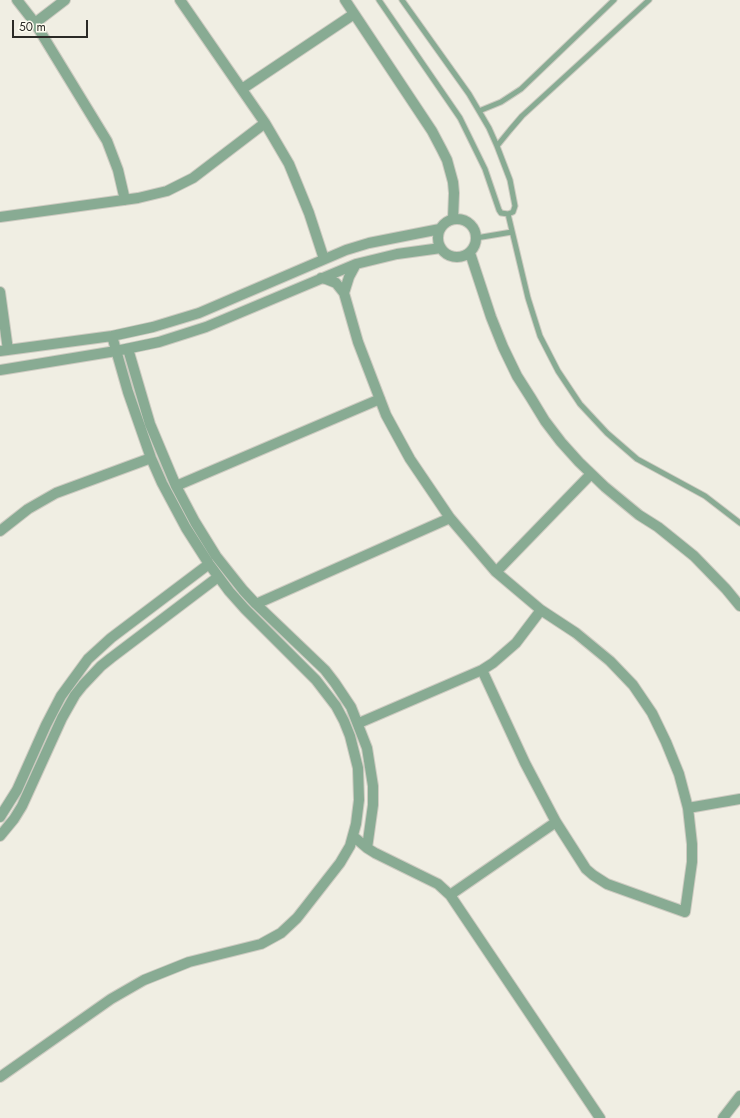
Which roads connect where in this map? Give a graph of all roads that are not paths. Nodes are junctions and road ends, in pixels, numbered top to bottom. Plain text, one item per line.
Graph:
1 (17, 0) edge
2 (65, 0) edge
3 (180, 0) edge
4 (345, 0) edge
5 (379, 0) edge
6 (402, 0) edge
7 (614, 0) edge
8 (650, 0) edge
9 (354, 14) junction
10 (35, 23) junction
11 (242, 89) junction
12 (479, 111) junction
13 (265, 123) junction
14 (497, 146) junction
15 (125, 200) junction
16 (508, 214) junction
17 (0, 217) edge
18 (453, 219) junction
19 (440, 229) junction
20 (512, 232) junction
21 (476, 238) junction
22 (441, 248) junction
23 (470, 252) junction
24 (324, 258) junction
25 (356, 264) junction
26 (321, 278) junction
27 (0, 292) edge
28 (344, 293) junction
29 (112, 336) junction
30 (128, 349) junction
31 (4, 350) edge
32 (116, 352) junction
33 (0, 370) edge
34 (380, 398) junction
35 (151, 458) junction
36 (591, 474) junction
37 (176, 486) junction
38 (450, 518) junction
39 (740, 523) edge
40 (0, 531) edge
41 (209, 564) junction
42 (496, 572) junction
43 (218, 577) junction
44 (256, 604) junction
45 (740, 606) edge
46 (541, 610) junction
47 (482, 670) junction
48 (359, 723) junction
49 (740, 799) edge
50 (688, 808) junction
51 (0, 817) edge
52 (556, 822) junction
53 (0, 836) edge
54 (353, 836) junction
55 (367, 848) junction
56 (450, 895) junction
57 (0, 1077) edge
58 (740, 1096) edge
59 (600, 1118) edge
60 (723, 1118) edge

1 - 10 street
2 - 10 street
3 - 11 street
4 - 9 street
5 - 16 lane
6 - 12 lane
7 - 12 lane
8 - 14 lane
9 - 11 street
9 - 18 street
10 - 15 street
11 - 13 street
12 - 14 lane
13 - 15 street
13 - 24 street
14 - 16 lane
15 - 17 street
16 - 20 lane
18 - 19 street
18 - 21 street
19 - 22 street
19 - 24 street
20 - 21 lane
20 - 39 lane
21 - 23 street
22 - 23 street
22 - 25 street
23 - 36 street
24 - 29 street
25 - 26 street
25 - 28 street
26 - 28 street
26 - 30 street
27 - 31 street
28 - 34 street
29 - 31 street
29 - 32 street
30 - 32 street
30 - 37 street
32 - 33 street
32 - 35 street
34 - 37 street
34 - 38 street
35 - 40 street
35 - 41 street
36 - 42 street
36 - 45 street
37 - 44 street
38 - 42 street
38 - 44 street
41 - 43 street
41 - 51 street
42 - 46 street
43 - 53 street
43 - 54 street
44 - 48 street
46 - 47 street
46 - 50 street
47 - 48 street
47 - 52 street
48 - 55 street
49 - 50 street
50 - 52 street
52 - 56 street
54 - 55 street
54 - 57 street
55 - 56 street
56 - 59 street
58 - 60 street

